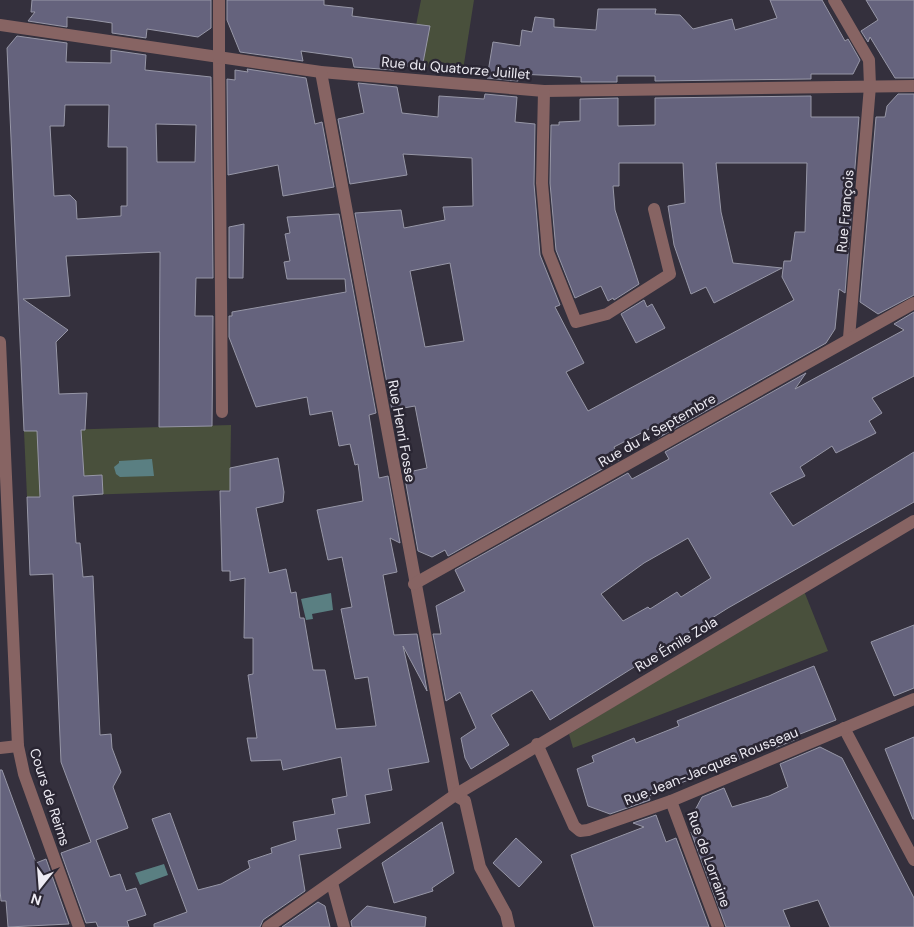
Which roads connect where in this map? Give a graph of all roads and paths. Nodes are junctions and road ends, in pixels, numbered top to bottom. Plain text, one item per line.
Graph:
1 (220, 0) edge
2 (834, 0) edge
3 (0, 25) edge
4 (219, 58) junction
5 (321, 72) junction
6 (870, 86) junction
7 (914, 86) edge
8 (544, 91) junction
9 (654, 209) dead end
10 (914, 303) edge
11 (849, 338) junction
12 (0, 342) edge
13 (222, 412) dead end
14 (914, 521) edge
15 (414, 584) junction
16 (914, 699) edge
17 (844, 728) junction
18 (537, 744) junction
19 (18, 746) junction
20 (0, 748) edge
21 (455, 795) junction
22 (671, 801) junction
23 (914, 860) edge
24 (332, 882) junction
25 (79, 927) edge
26 (268, 927) edge
27 (344, 927) edge
28 (509, 927) edge
29 (718, 927) edge

1 - 4 street
2 - 6 street, Rue François
3 - 4 street, Rue du Quatorze Juillet
4 - 5 street, Rue du Quatorze Juillet
4 - 13 street
5 - 8 street, Rue du Quatorze Juillet
5 - 15 street, Rue Henri Fosse
6 - 7 street, Rue du Quatorze Juillet
6 - 8 street, Rue du Quatorze Juillet
6 - 11 street, Rue François
8 - 9 street
10 - 11 street, Rue du 4 Septembre
11 - 15 street, Rue du 4 Septembre
12 - 19 street, Cours de Reims
14 - 18 street, Rue Émile Zola
15 - 21 street, Rue Henri Fosse
16 - 17 street, Rue Jean-Jacques Rousseau
17 - 22 street, Rue Jean-Jacques Rousseau
17 - 23 street
18 - 21 street, Rue Émile Zola
18 - 22 street, Rue Jean-Jacques Rousseau
19 - 20 street
19 - 25 street, Cours de Reims
21 - 24 street, Rue Émile Zola
21 - 28 street
22 - 29 street, Rue de Lorraine
24 - 26 street, Rue Émile Zola
24 - 27 street

